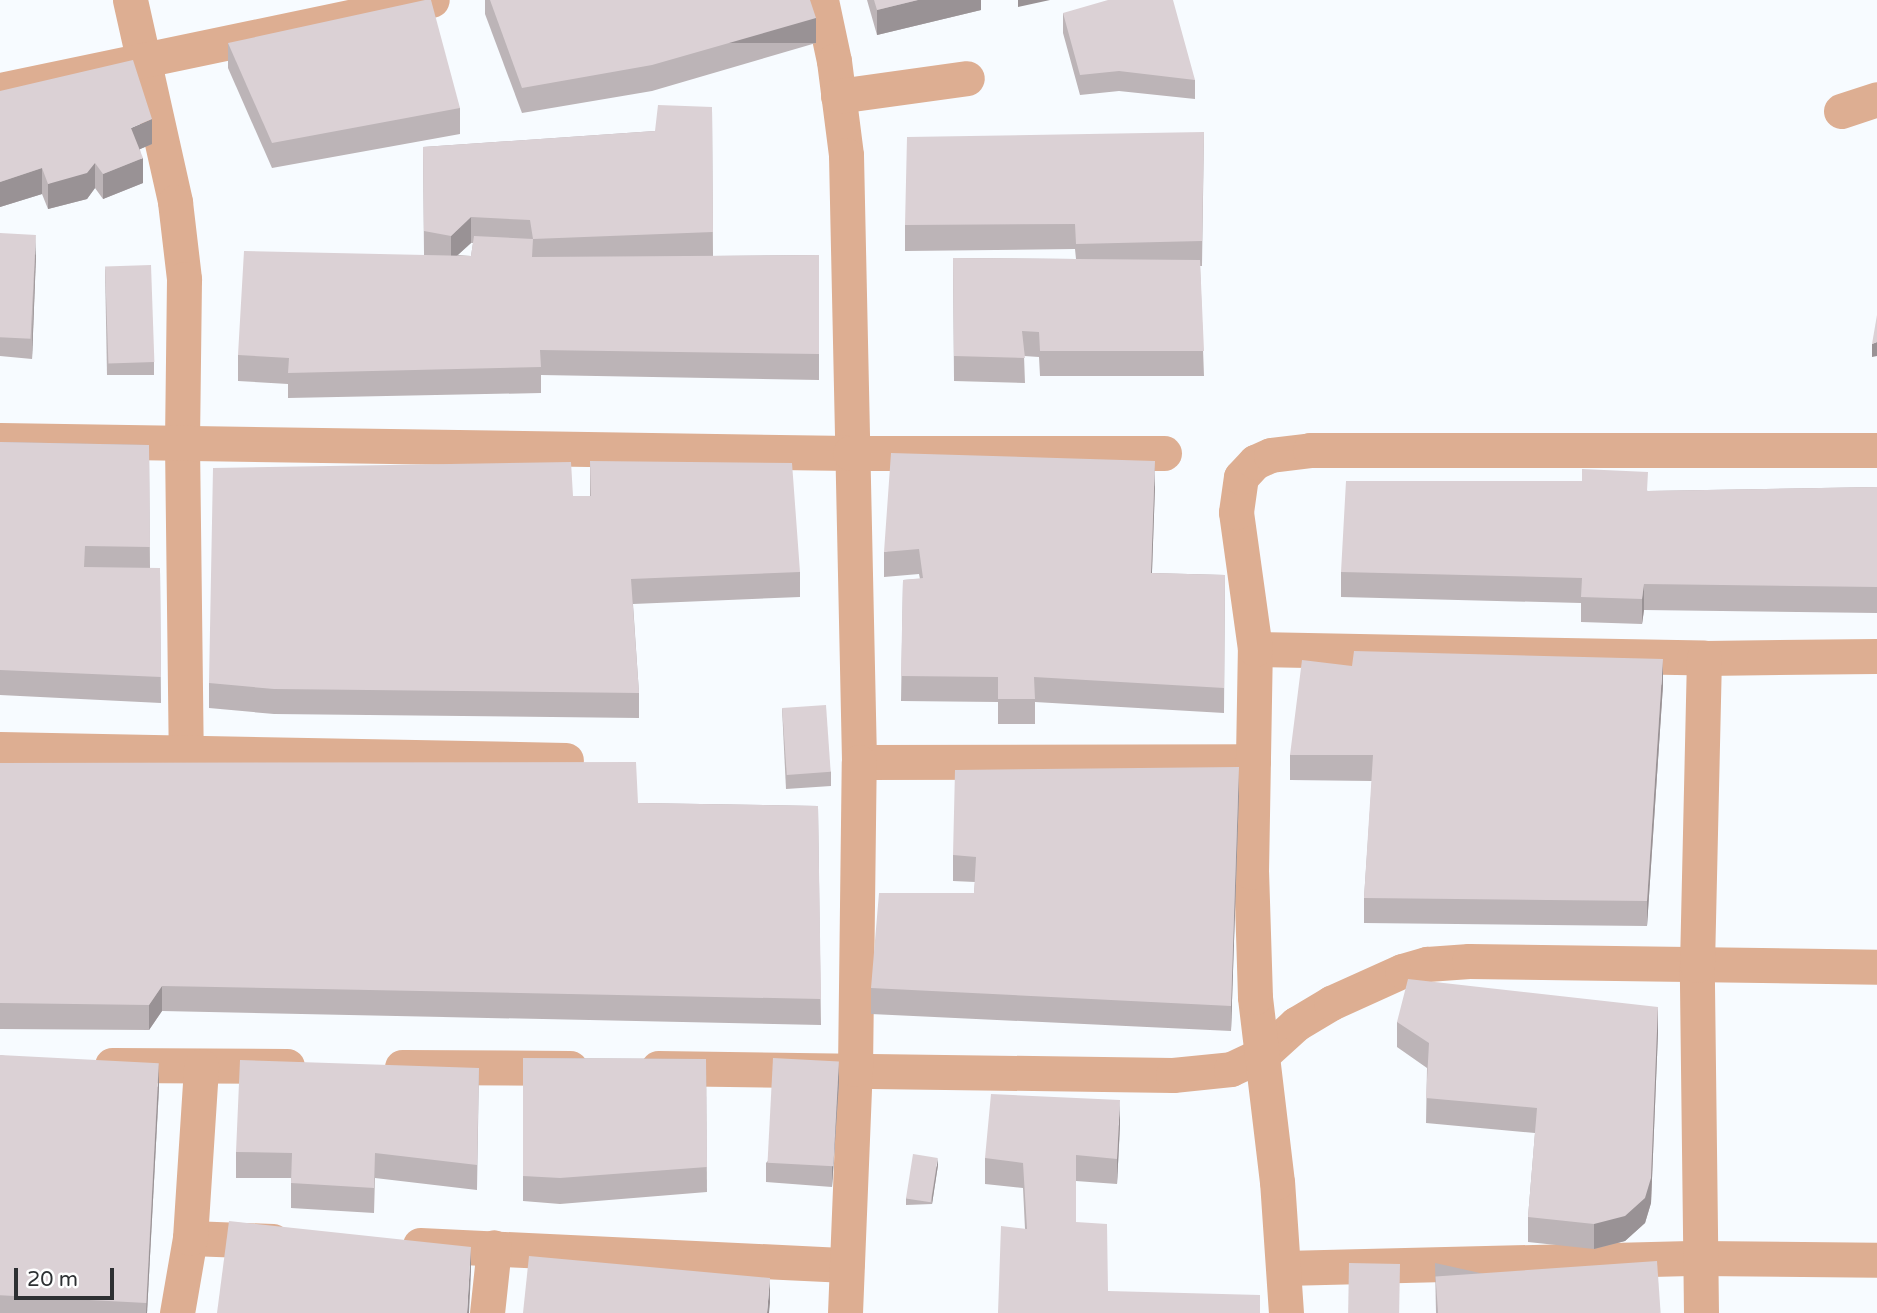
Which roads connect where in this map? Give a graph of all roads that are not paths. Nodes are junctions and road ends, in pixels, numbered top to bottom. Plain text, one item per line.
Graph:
1 (130, 0) edge
2 (432, 0) edge
3 (821, 0) edge
4 (143, 59) junction
5 (967, 78) dead end
6 (0, 90) edge
7 (838, 96) junction
8 (1877, 99) edge
9 (1841, 111) dead end
10 (0, 440) edge
11 (182, 443) junction
12 (1877, 450) edge
13 (850, 453) junction
14 (1164, 453) dead end
15 (1255, 649) junction
16 (1877, 656) edge
17 (1704, 658) junction
18 (0, 749) edge
19 (186, 754) junction
20 (566, 760) edge
21 (1253, 761) junction
22 (859, 762) junction
23 (1697, 965) junction
24 (1877, 967) edge
25 (1263, 1054) junction
26 (80, 1064) edge
27 (201, 1066) junction
28 (312, 1066) edge
29 (368, 1067) edge
30 (855, 1069) junction
31 (190, 1238) junction
32 (300, 1241) edge
33 (383, 1244) edge
34 (494, 1247) junction
35 (1700, 1258) junction
36 (1877, 1261) edge
37 (847, 1265) junction
38 (1284, 1268) junction
39 (177, 1313) edge
40 (486, 1313) edge
41 (845, 1313) edge
42 (1286, 1313) edge
43 (1701, 1313) edge

1 - 4 street
2 - 4 street
3 - 7 street
4 - 6 street
4 - 11 street
5 - 7 street
7 - 13 street
8 - 9 street
10 - 11 street
11 - 13 street
11 - 19 street
12 - 15 street
13 - 14 street
13 - 22 street
15 - 17 street
15 - 21 street
16 - 17 street
17 - 23 street
18 - 19 street
19 - 20 street
21 - 22 street
21 - 25 street
22 - 30 street
23 - 24 street
23 - 25 street
23 - 35 street
25 - 30 street
25 - 38 street
26 - 27 street
27 - 28 street
27 - 31 street
29 - 30 street
30 - 37 street
31 - 32 street
31 - 39 street
33 - 34 street
34 - 37 street
34 - 40 street
35 - 36 street
35 - 38 street
35 - 43 street
37 - 41 street
38 - 42 street

